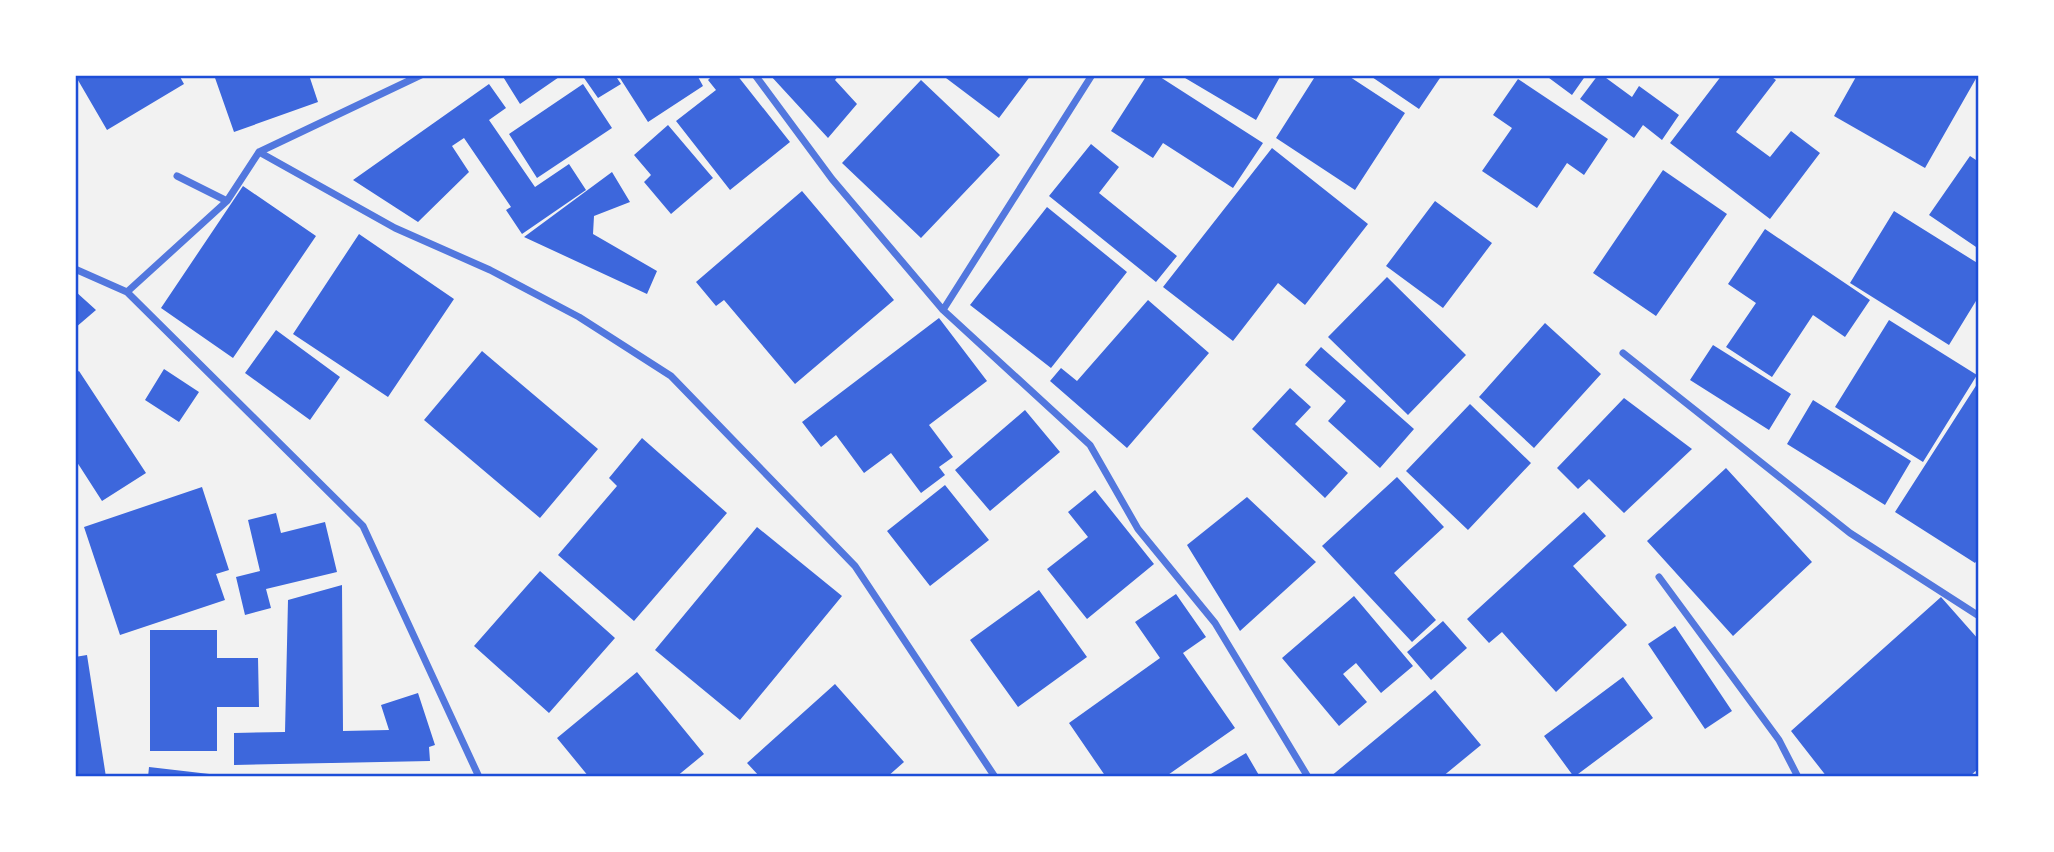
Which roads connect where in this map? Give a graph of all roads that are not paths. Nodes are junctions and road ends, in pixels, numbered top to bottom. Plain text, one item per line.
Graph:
1 (421, 75) edge
2 (755, 75) edge
3 (1092, 75) edge
4 (259, 152) junction
5 (177, 176) dead end
6 (227, 201) junction
7 (75, 269) edge
8 (127, 292) junction
9 (943, 310) junction
10 (1623, 353) dead end
11 (1659, 578) dead end
12 (1979, 617) edge
13 (479, 777) edge
14 (995, 777) edge
15 (1308, 777) edge
16 (1798, 777) edge

1 - 4 street
2 - 9 street
3 - 9 street
4 - 6 street
4 - 14 street
5 - 6 street
6 - 8 street
7 - 8 street
8 - 13 street
9 - 15 street
10 - 12 street
11 - 16 street

